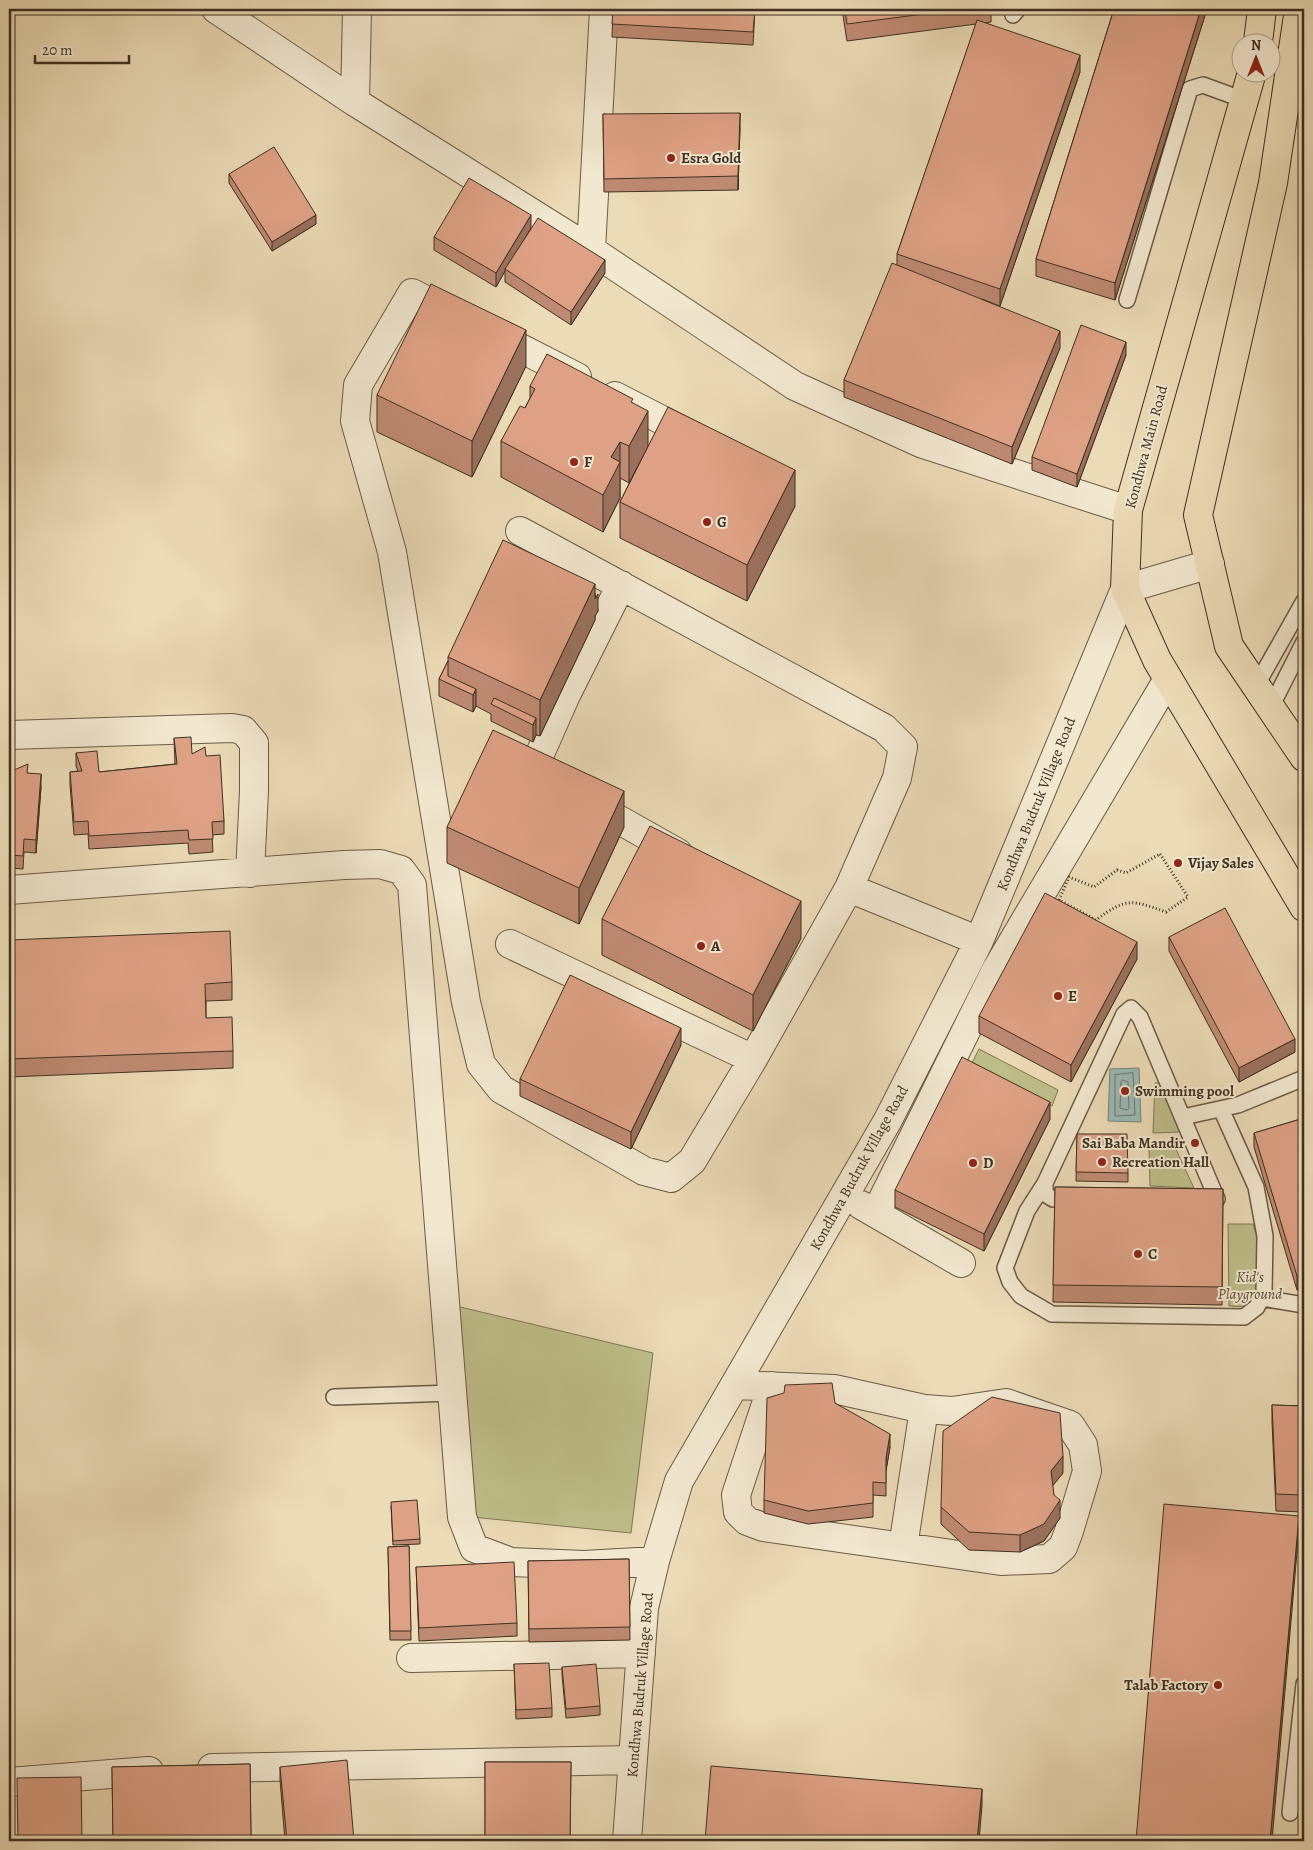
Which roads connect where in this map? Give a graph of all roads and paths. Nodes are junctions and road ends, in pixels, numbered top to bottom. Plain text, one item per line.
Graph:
1 (216, 9) edge
2 (357, 9) edge
3 (604, 9) edge
4 (1262, 9) edge
5 (1299, 9) edge
6 (1259, 32) edge
7 (1249, 82) edge
8 (1244, 100) junction
9 (356, 102) junction
10 (591, 250) junction
11 (1127, 300) dead end
12 (718, 449) edge
13 (1128, 510) junction
14 (520, 531) dead end
15 (1210, 564) junction
16 (621, 585) junction
17 (1125, 589) junction
18 (1304, 601) edge
19 (1304, 642) edge
20 (1168, 679) junction
21 (1264, 696) junction
22 (9, 735) edge
23 (1304, 757) edge
24 (703, 868) edge
25 (250, 873) junction
26 (849, 888) junction
27 (9, 890) edge
28 (1058, 900) joint
29 (1304, 907) edge
30 (796, 922) dead end
31 (822, 937) junction
32 (979, 941) junction
33 (510, 944) dead end
34 (753, 1060) junction
35 (1304, 1078) edge
36 (1220, 1109) junction
37 (1183, 1117) junction
38 (1045, 1183) junction
39 (845, 1195) junction
40 (876, 1213) junction
41 (961, 1263) dead end
42 (1262, 1298) junction
43 (1304, 1305) edge
44 (735, 1385) junction
45 (772, 1386) junction
46 (452, 1393) junction
47 (334, 1397) dead end
48 (924, 1409) junction
49 (904, 1546) junction
50 (655, 1561) junction
51 (641, 1653) junction
52 (411, 1658) dead end
53 (1304, 1684) edge
54 (633, 1760) junction
55 (9, 1782) edge
56 (1290, 1813) dead end
57 (627, 1841) edge

1 - 9 street
2 - 9 street
3 - 10 street
4 - 6 main road
5 - 15 main road
7 - 8 main road, Kondhwa Main Road
8 - 11 lane
8 - 13 main road, Kondhwa Main Road
9 - 10 street
10 - 13 street
12 - 34 street
13 - 17 main road, Kondhwa Main Road
14 - 16 street
15 - 17 street
15 - 21 main road
16 - 24 street
16 - 26 street
17 - 20 main road, Kondhwa Main Road
17 - 32 street, Kondhwa Budruk Village Road
18 - 21 lane
19 - 21 lane
20 - 29 main road, Kondhwa Main Road
20 - 40 street
21 - 23 main road
22 - 25 street
25 - 27 street
25 - 46 street
26 - 31 street
26 - 32 street
28 - 28 path
30 - 31 street
31 - 34 street
32 - 39 street, Kondhwa Budruk Village Road
33 - 34 street
35 - 36 lane
36 - 37 lane
36 - 42 lane
37 - 38 lane
37 - 38 lane
38 - 42 lane
39 - 40 street
39 - 44 street, Kondhwa Budruk Village Road
40 - 41 street
42 - 43 lane
44 - 45 street
44 - 50 street, Kondhwa Budruk Village Road
45 - 48 street
45 - 49 street
46 - 47 lane
46 - 50 street
48 - 49 street
48 - 49 street
50 - 51 street, Kondhwa Budruk Village Road
51 - 52 street
51 - 54 street, Kondhwa Budruk Village Road
53 - 56 lane
54 - 55 street
54 - 57 street, Kondhwa Budruk Village Road

